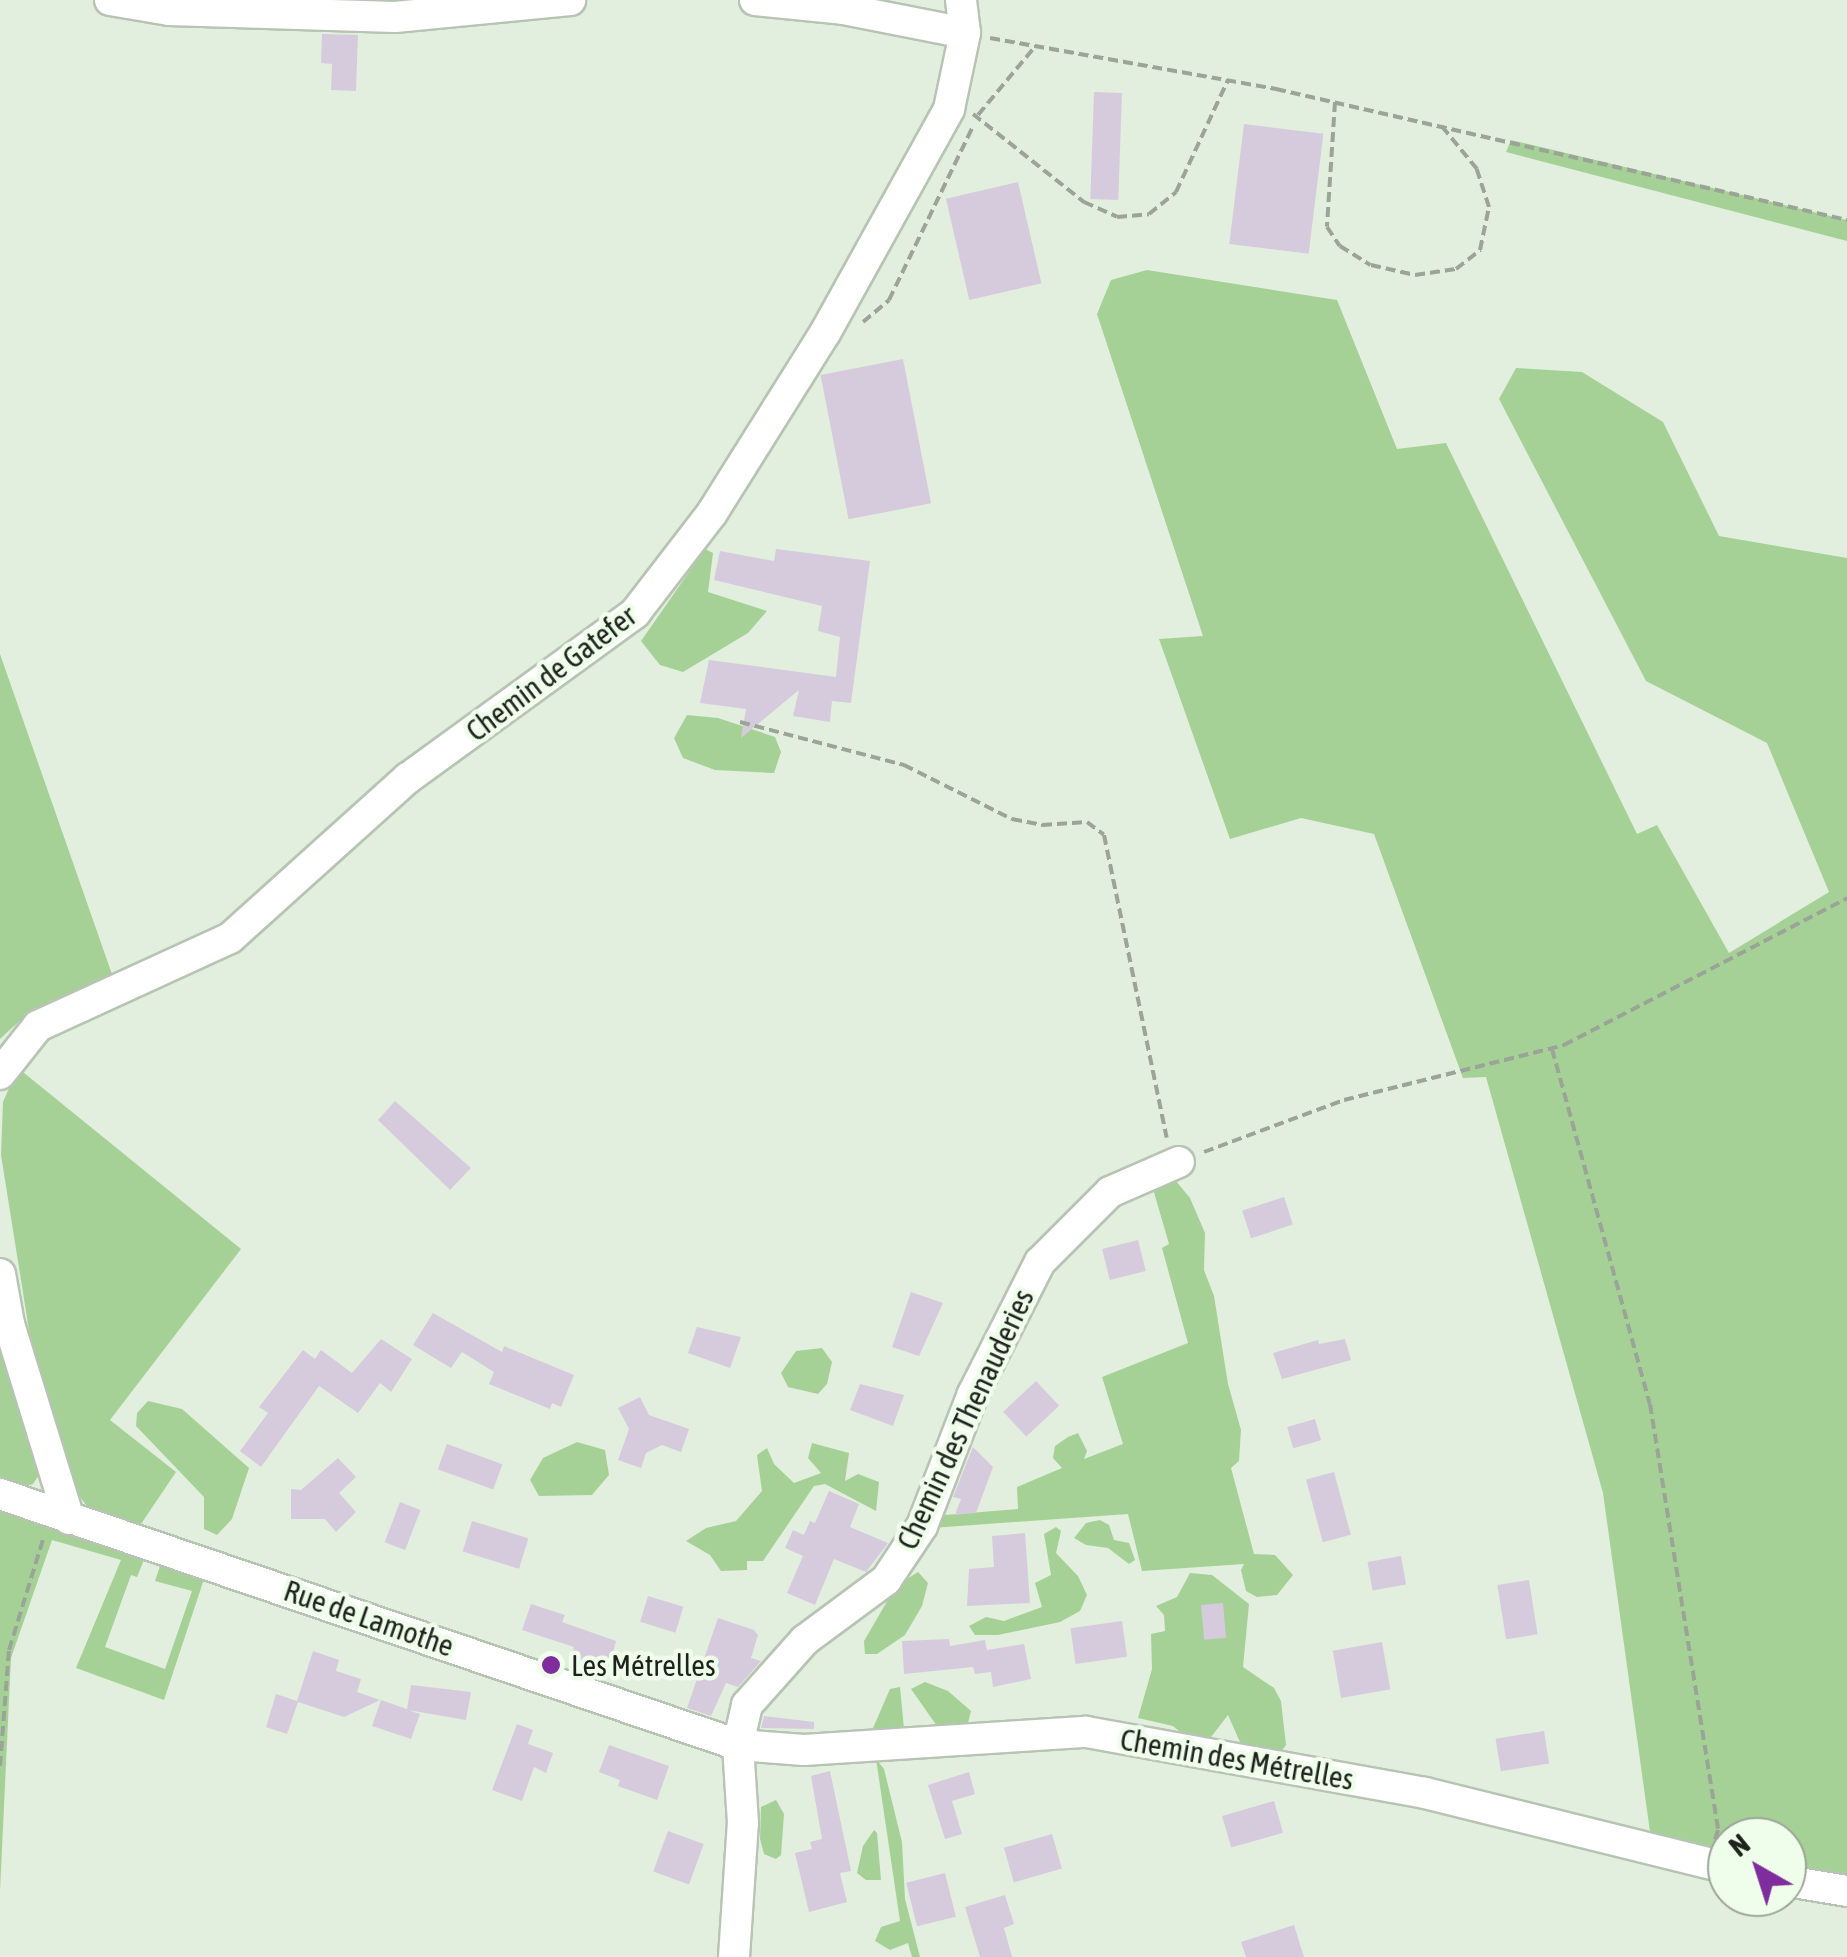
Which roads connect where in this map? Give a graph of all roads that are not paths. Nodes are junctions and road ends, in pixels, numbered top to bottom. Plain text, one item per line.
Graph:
1 (110, 0) edge
2 (570, 0) edge
3 (755, 0) edge
4 (961, 0) edge
5 (966, 33) junction
6 (0, 1074) edge
7 (1179, 1162) road end
8 (0, 1274) edge
9 (36, 1507) edge
10 (738, 1745) junction
11 (1707, 1863) edge
12 (1807, 1885) edge
13 (1847, 1892) edge
14 (734, 1957) edge

1 - 2 street
3 - 5 street
4 - 5 street, Chemin de Gatefer
5 - 6 street, Chemin de Gatefer
7 - 10 street, Chemin des Thenauderies
8 - 9 street
9 - 10 street, Rue de Lamothe
10 - 11 street, Chemin des Métrelles
10 - 14 street
12 - 13 street

